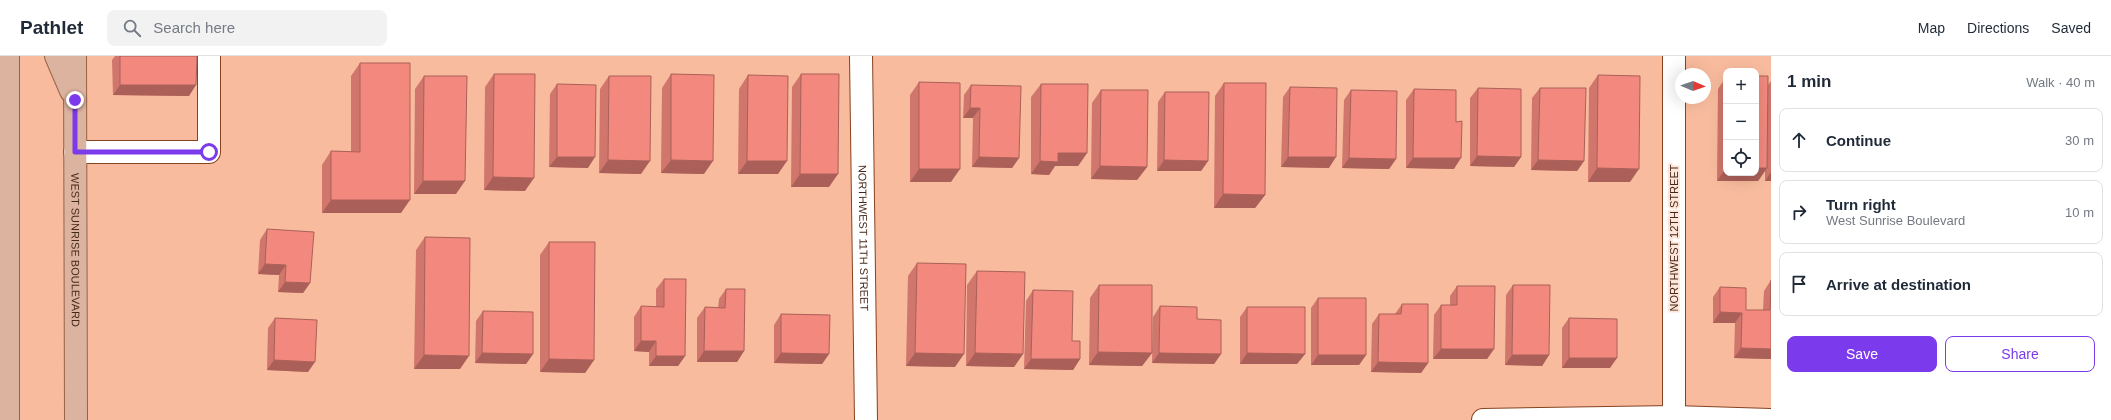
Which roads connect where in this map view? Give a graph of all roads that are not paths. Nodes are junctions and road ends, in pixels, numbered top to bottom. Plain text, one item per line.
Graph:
1 (8, 56) edge
2 (56, 56) edge
3 (75, 56) edge
4 (209, 56) edge
5 (861, 56) edge
6 (1674, 56) edge
7 (75, 100) junction
8 (75, 152) junction
9 (4, 221) edge
10 (1674, 419) edge
11 (8, 420) edge
12 (76, 420) edge
13 (866, 420) edge
14 (1483, 420) edge
15 (1770, 420) edge

1 - 9 main road
2 - 7 main road
3 - 7 main road, WEST SUNRISE BOULEVARD
4 - 8 street
5 - 13 street, NORTHWEST 11TH STREET
6 - 10 street, NORTHWEST 12TH STREET
7 - 8 main road, WEST SUNRISE BOULEVARD
8 - 12 main road, WEST SUNRISE BOULEVARD
9 - 11 main road
10 - 14 street
10 - 15 street

